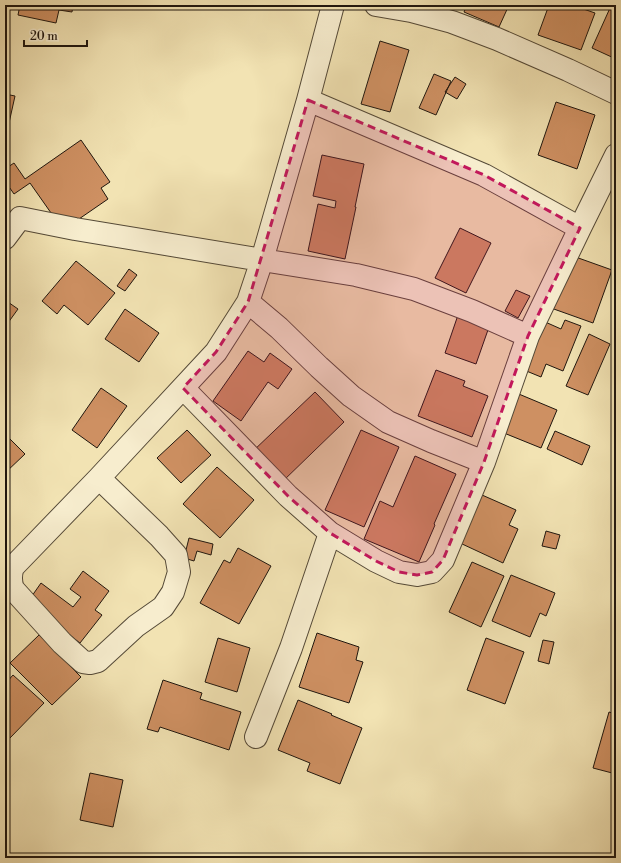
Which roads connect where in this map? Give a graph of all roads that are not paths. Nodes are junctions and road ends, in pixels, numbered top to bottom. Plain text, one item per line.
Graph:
1 (333, 5) edge
2 (376, 5) edge
3 (616, 93) edge
4 (308, 100) junction
5 (616, 155) edge
6 (12, 214) edge
7 (580, 228) junction
8 (5, 238) edge
9 (262, 260) junction
10 (248, 302) junction
11 (528, 336) junction
12 (182, 388) junction
13 (484, 462) junction
14 (99, 478) junction
15 (330, 533) junction
16 (256, 737) dead end

1 - 4 street
2 - 3 street
4 - 7 street
4 - 9 street
5 - 7 street
6 - 8 street
6 - 9 street
7 - 11 street
9 - 10 street
9 - 11 street
10 - 12 street
10 - 13 street
11 - 13 street
12 - 14 street
12 - 15 street
13 - 15 street
14 - 14 street
15 - 16 street

